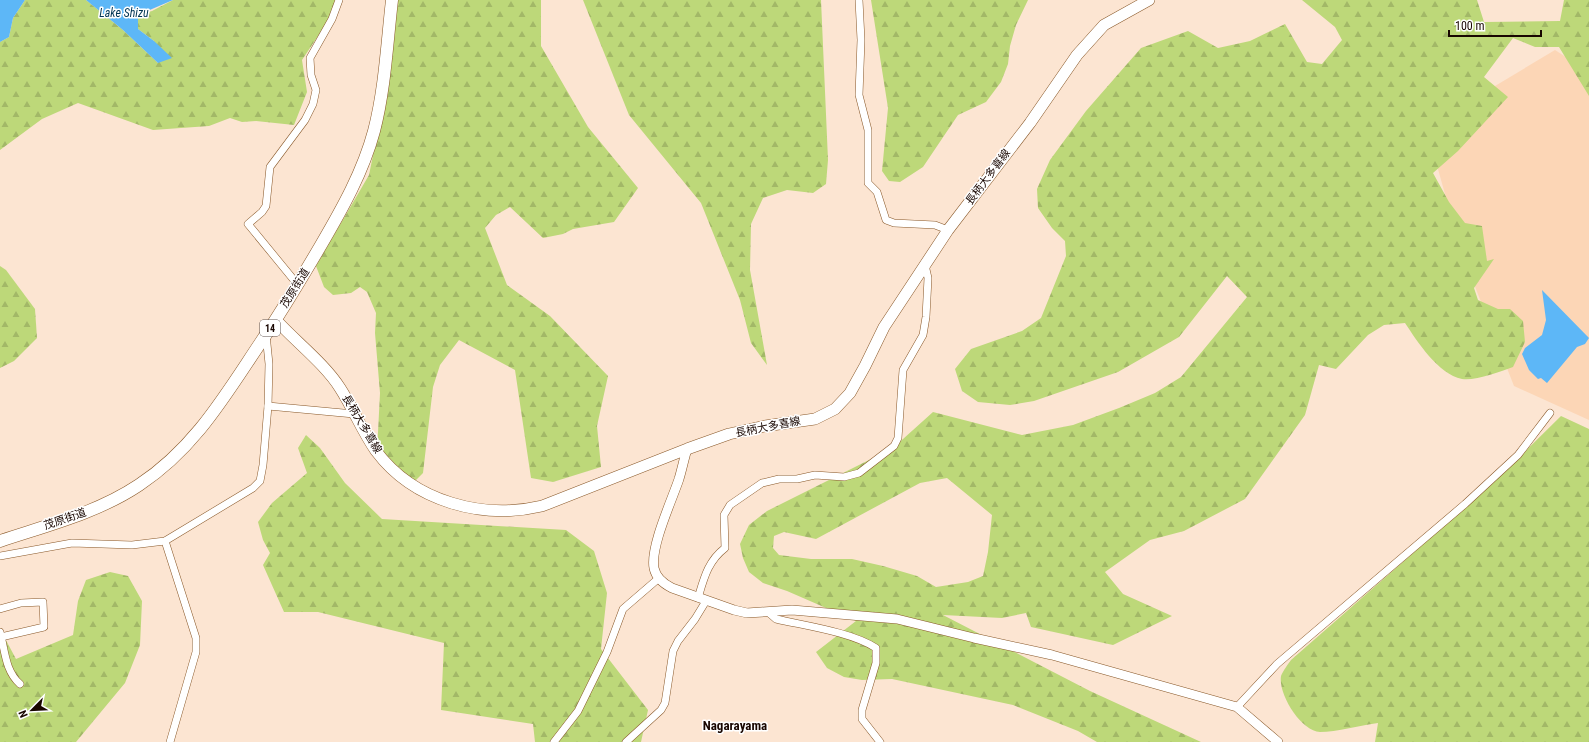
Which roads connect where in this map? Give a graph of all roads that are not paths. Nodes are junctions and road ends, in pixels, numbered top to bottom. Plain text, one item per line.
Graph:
1 (339, 0) edge
2 (392, 0) edge
3 (858, 0) edge
4 (1149, 0) edge
5 (948, 230) junction
6 (925, 265) junction
7 (298, 285) junction
8 (276, 320) junction
9 (266, 334) junction
10 (268, 406) junction
11 (1550, 413) dead end
12 (354, 414) junction
13 (687, 448) junction
14 (0, 541) edge
15 (165, 541) junction
16 (0, 556) edge
17 (659, 578) junction
18 (702, 599) junction
19 (0, 609) edge
20 (768, 612) junction
21 (1, 634) edge
22 (20, 684) dead end
23 (1237, 707) junction
24 (170, 742) edge
25 (554, 742) edge
26 (626, 742) edge
27 (880, 742) edge
28 (1278, 742) edge

1 - 7 street
2 - 7 main road, 茂原街道 / 14
3 - 5 street
4 - 5 main road, 長柄大多喜線
5 - 6 main road, 長柄大多喜線
6 - 13 main road, 長柄大多喜線
6 - 18 street
7 - 8 main road, 茂原街道 / 14
8 - 9 main road, 茂原街道 / 14
8 - 12 main road, 長柄大多喜線
9 - 10 street
9 - 14 main road, 茂原街道 / 14
10 - 12 street
10 - 15 street
11 - 23 street
12 - 13 main road, 長柄大多喜線
13 - 17 street
15 - 16 street
15 - 24 street
17 - 18 street
17 - 25 street
18 - 20 street
18 - 26 street
19 - 21 street
20 - 23 street
20 - 27 street
21 - 22 street
23 - 28 street

